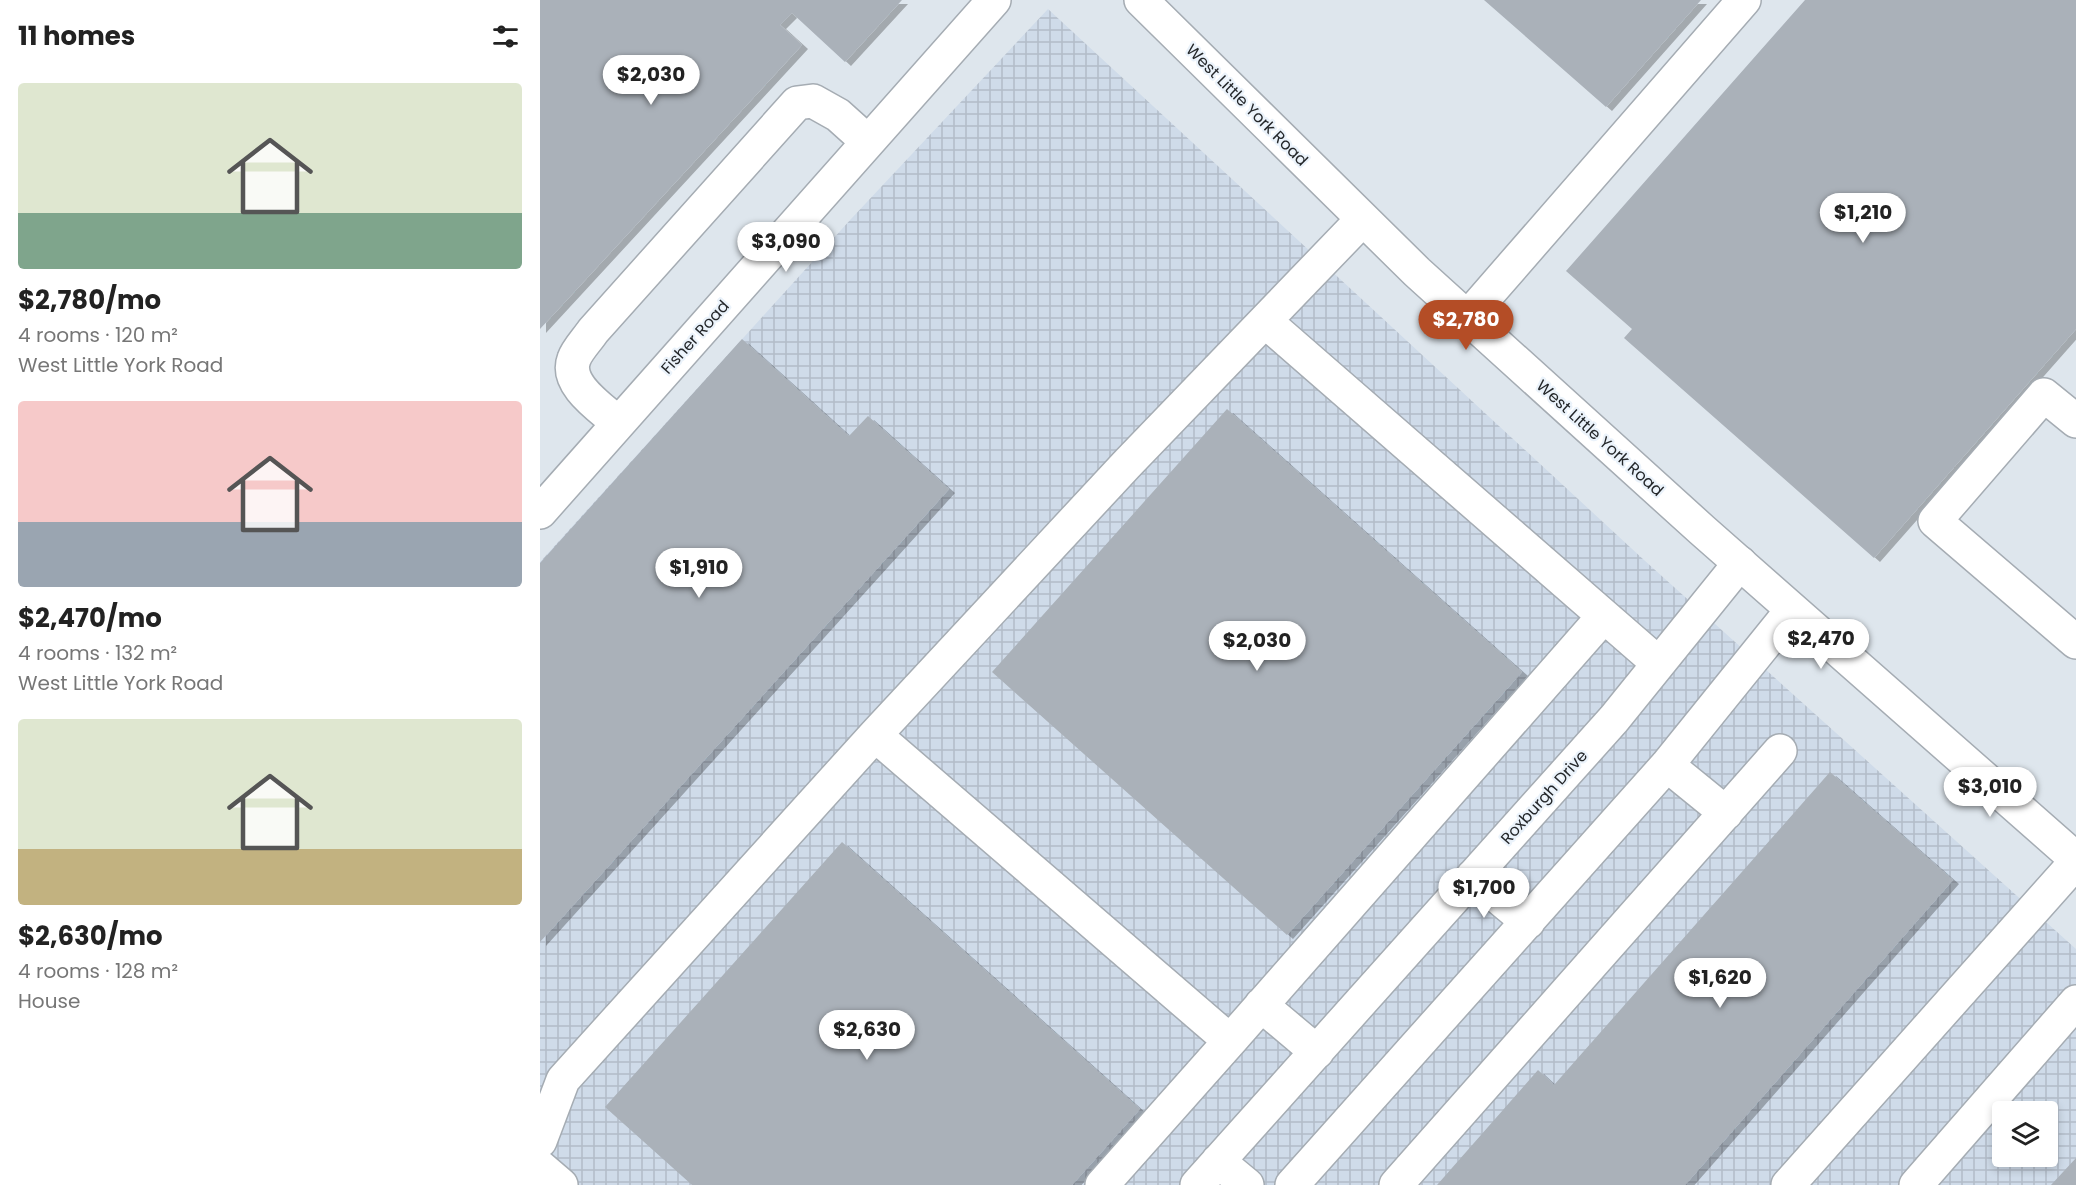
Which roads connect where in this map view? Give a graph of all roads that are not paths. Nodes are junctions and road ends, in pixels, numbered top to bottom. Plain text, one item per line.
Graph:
1 (994, 0) edge
2 (1744, 0) edge
3 (1148, 2) edge
4 (868, 142) junction
5 (1362, 220) junction
6 (1467, 318) junction
7 (1265, 321) junction
8 (2076, 421) edge
9 (618, 423) junction
10 (540, 512) edge
11 (1740, 563) junction
12 (1792, 610) junction
13 (1604, 616) junction
14 (2076, 642) edge
15 (1658, 663) junction
16 (875, 735) junction
17 (1780, 751) dead end
18 (1667, 765) junction
19 (1726, 813) junction
20 (2076, 860) edge
21 (1473, 876) junction
22 (1528, 922) junction
23 (1261, 1005) junction
24 (2070, 1022) edge
25 (1230, 1041) junction
26 (1317, 1052) junction
27 (540, 1140) edge
28 (1218, 1161) junction
29 (540, 1167) edge
30 (561, 1185) edge
31 (1102, 1185) edge
32 (1197, 1185) edge
33 (1247, 1185) edge
34 (1292, 1185) edge
35 (1396, 1185) edge
36 (1788, 1185) edge
37 (1916, 1185) edge

1 - 4 street, Fisher Road
2 - 6 street
3 - 5 street, West Little York Road
4 - 9 street, Fisher Road
4 - 9 street
5 - 6 street, West Little York Road
5 - 7 street
6 - 11 street, West Little York Road
7 - 13 street
7 - 16 street
8 - 14 street
9 - 10 street, Fisher Road
11 - 12 street, West Little York Road
11 - 15 street, Roxburgh Drive
12 - 18 street
12 - 20 street, West Little York Road
13 - 15 street
13 - 23 street
15 - 21 street, Roxburgh Drive
16 - 25 street
16 - 27 street
17 - 19 street
18 - 19 street
18 - 22 street
19 - 35 street
20 - 36 street
21 - 22 street
21 - 26 street, Roxburgh Drive
22 - 34 street
23 - 25 street
23 - 26 street
24 - 37 street
25 - 31 street
26 - 28 street, Roxburgh Drive
28 - 32 street, Roxburgh Drive
28 - 33 street
29 - 30 street

